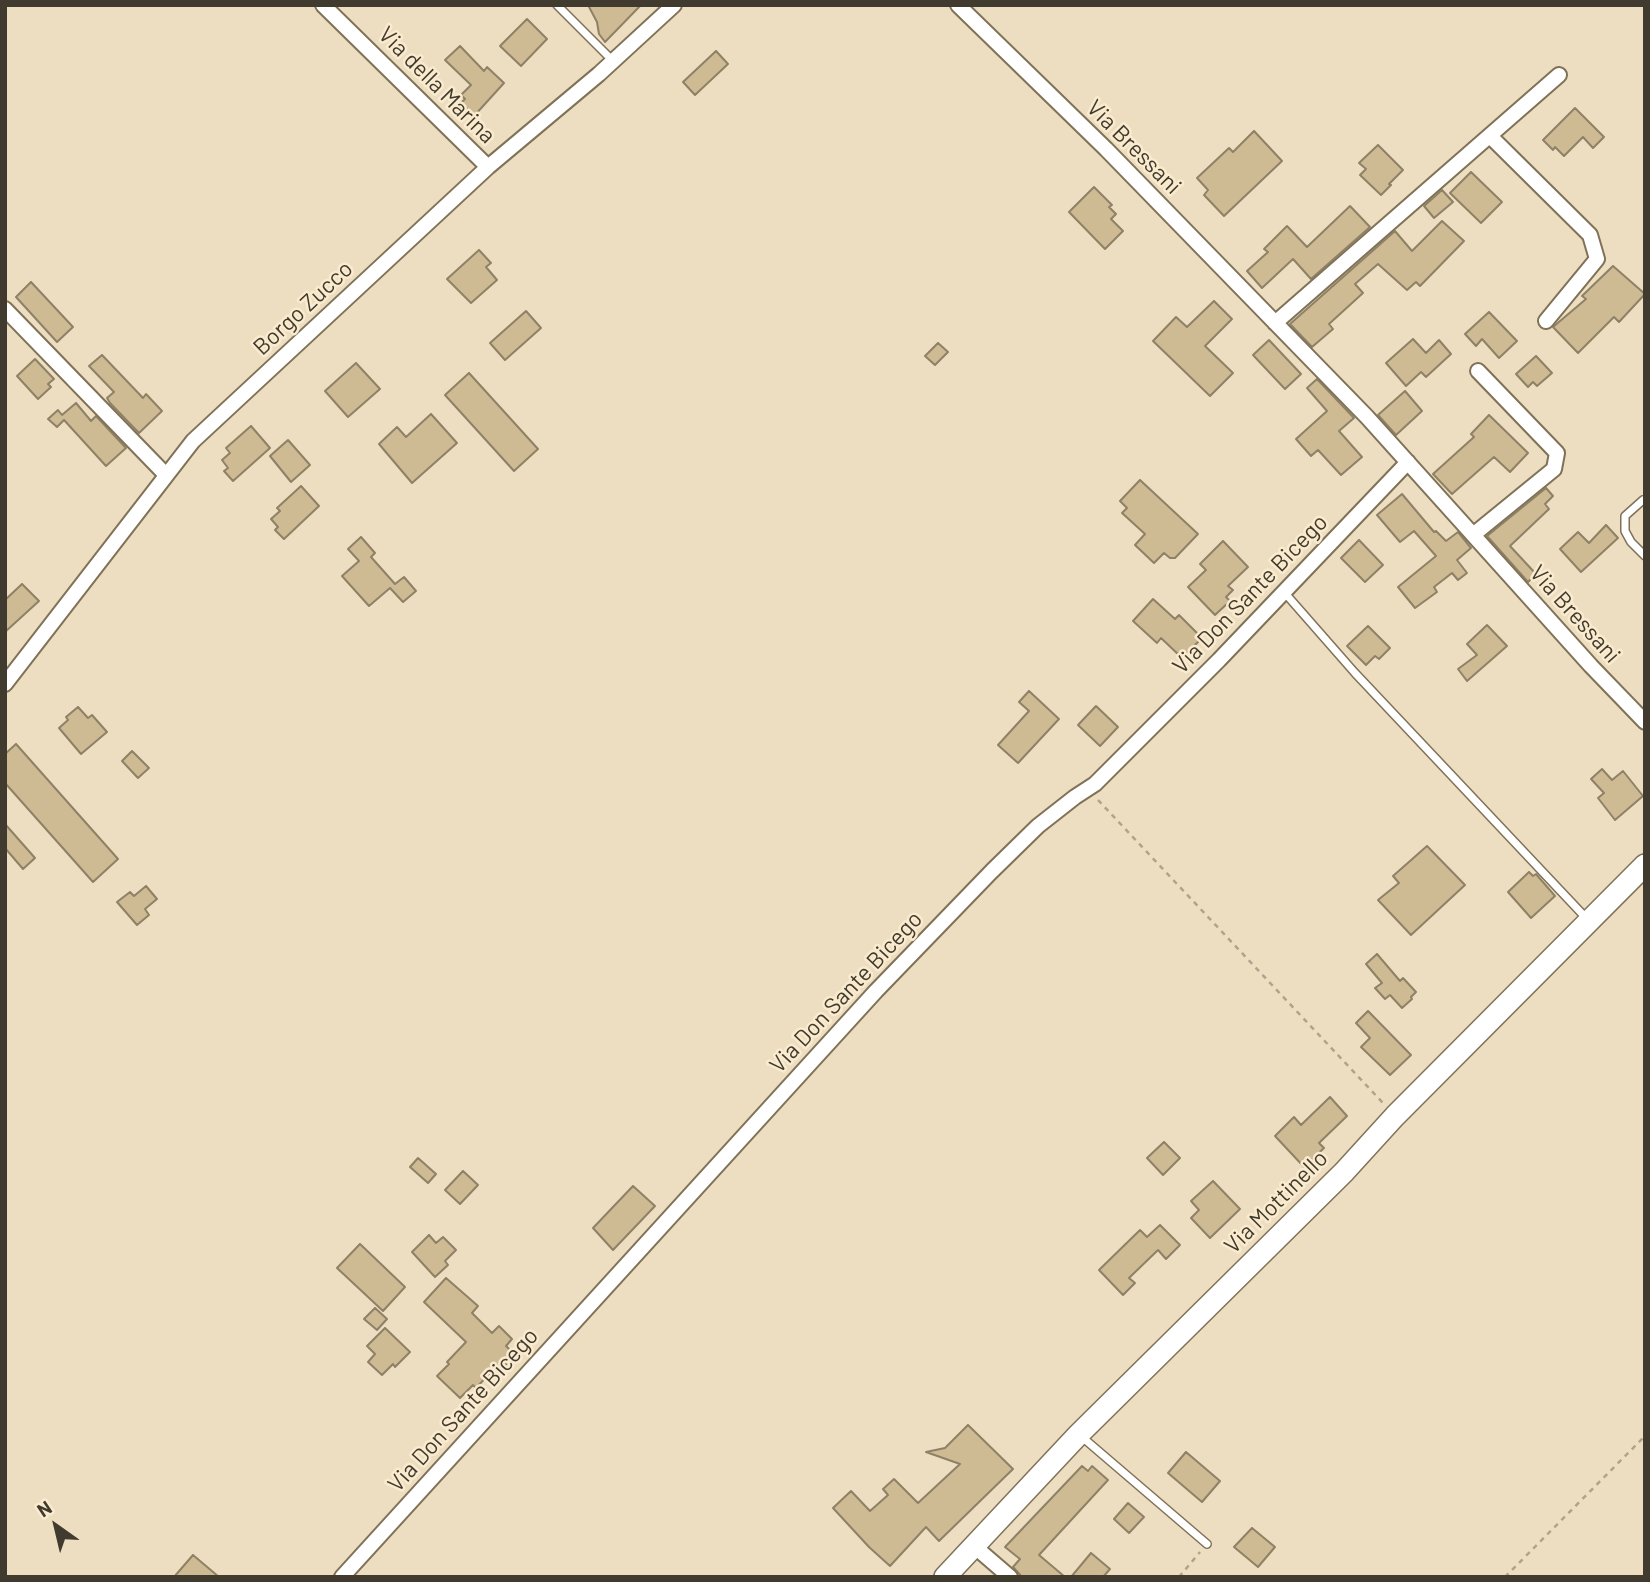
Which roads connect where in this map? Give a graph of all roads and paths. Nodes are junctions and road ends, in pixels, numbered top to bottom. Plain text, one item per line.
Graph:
1 (323, 5) edge
2 (557, 5) edge
3 (674, 5) edge
4 (958, 5) edge
5 (613, 61) junction
6 (1559, 75) dead end
7 (1490, 136) junction
8 (488, 167) junction
9 (5, 309) edge
10 (1546, 321) dead end
11 (1275, 323) junction
12 (1478, 371) dead end
13 (1408, 463) junction
14 (166, 475) junction
15 (1643, 500) edge
16 (1473, 535) junction
17 (1645, 556) edge
18 (1284, 592) junction
19 (5, 684) edge
20 (1645, 722) edge
21 (1088, 789) junction
22 (1645, 865) edge
23 (1589, 920) junction
24 (1395, 1116) junction
25 (1079, 1434) junction
26 (1645, 1436) edge
27 (1207, 1544) joint
28 (974, 1546) junction
29 (342, 1577) edge
30 (945, 1577) edge
31 (1010, 1577) edge
32 (1179, 1577) edge
33 (1505, 1577) edge

1 - 8 street, Via della Marina
2 - 5 lane
3 - 5 street, Borgo Zucco
4 - 11 street, Via Bressani
5 - 8 street, Borgo Zucco
6 - 7 street
7 - 10 street
7 - 11 street
8 - 14 street, Borgo Zucco
9 - 14 street
11 - 13 street, Via Bressani
12 - 16 street
13 - 16 street, Via Bressani
13 - 18 street, Via Don Sante Bicego
14 - 19 street, Borgo Zucco
15 - 17 lane
16 - 20 street, Via Bressani
18 - 21 street, Via Don Sante Bicego
18 - 23 lane
21 - 24 path
21 - 29 street, Via Don Sante Bicego
22 - 23 street, Via Mottinello
23 - 24 street, Via Mottinello
24 - 25 street, Via Mottinello
25 - 27 lane
25 - 28 street, Via Mottinello
26 - 33 path
27 - 32 path
28 - 30 street, Via Mottinello
28 - 31 street

